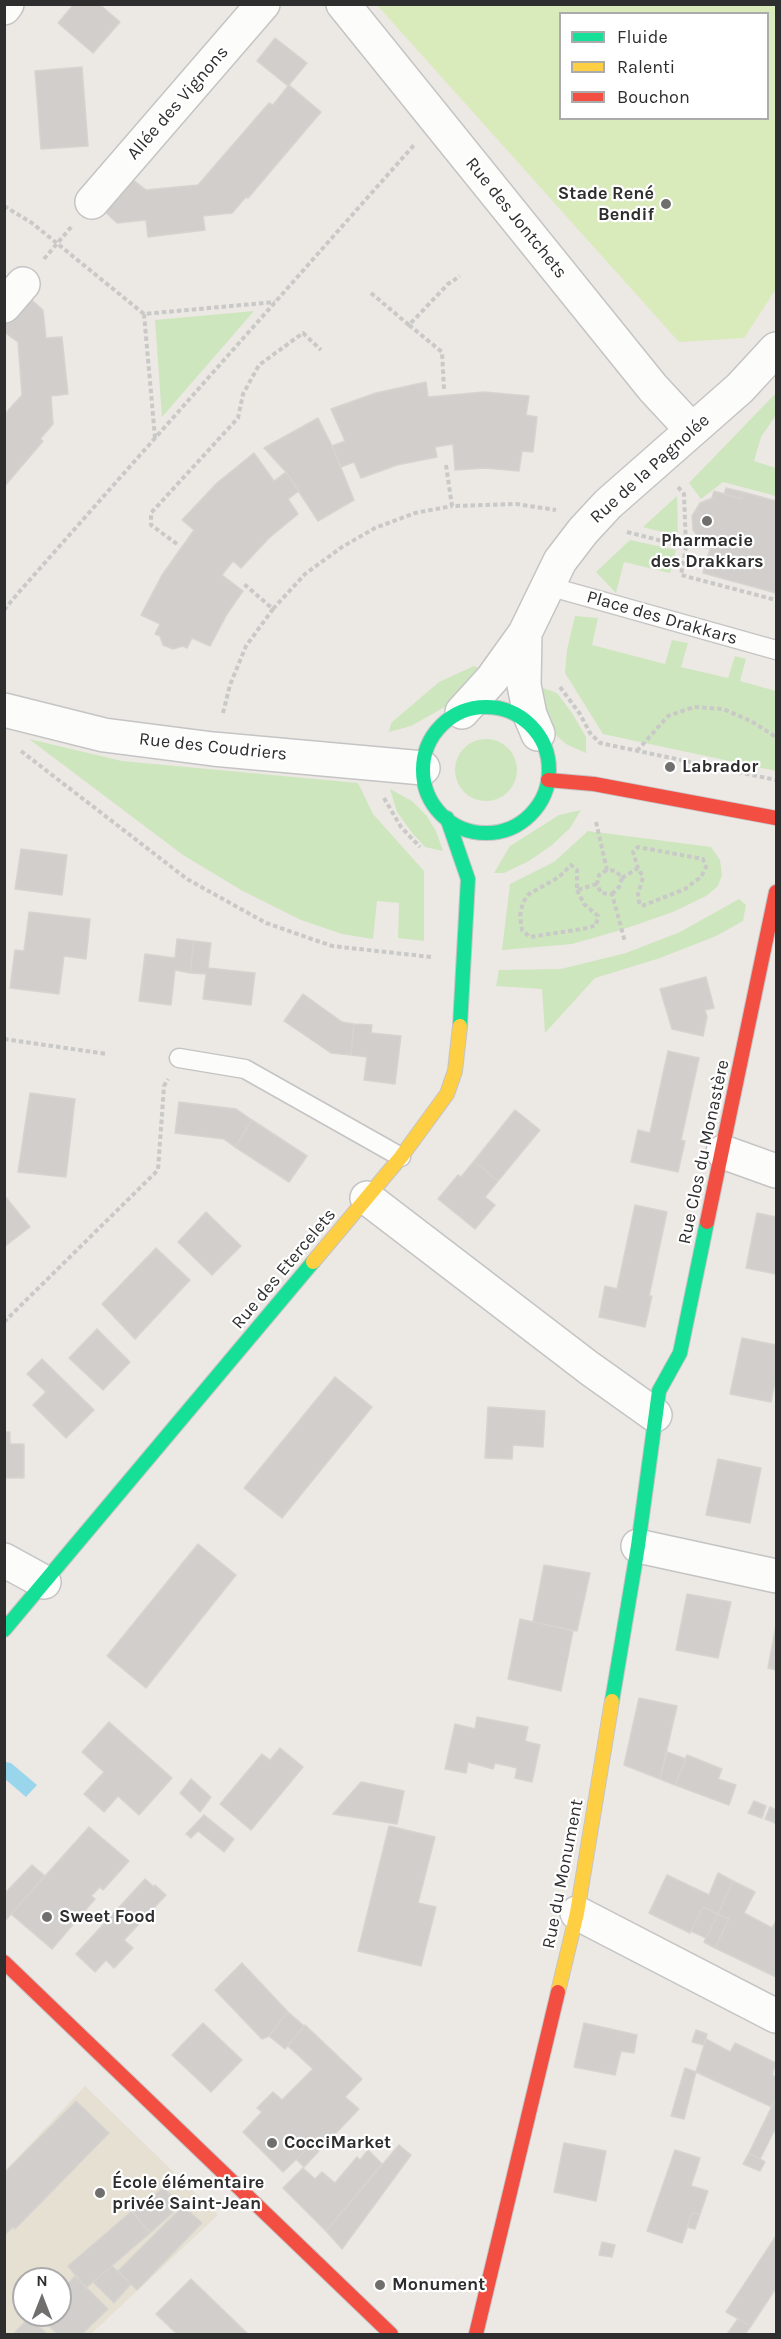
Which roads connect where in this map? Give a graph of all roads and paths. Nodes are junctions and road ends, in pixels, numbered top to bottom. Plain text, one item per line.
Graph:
1 (8, 4) edge
2 (263, 4) edge
3 (343, 4) edge
4 (4, 8) edge
5 (414, 145) dead end
6 (92, 202) joint
7 (4, 206) edge
8 (56, 244) junction
9 (460, 276) dead end
10 (371, 293) dead end
11 (14, 295) edge
12 (275, 302) junction
13 (144, 314) junction
14 (409, 325) junction
15 (321, 350) dead end
16 (777, 350) edge
17 (444, 388) dead end
18 (692, 430) junction
19 (155, 438) junction
20 (446, 465) dead end
21 (672, 479) dead end
22 (452, 506) junction
23 (557, 510) dead end
24 (623, 531) dead end
25 (177, 544) dead end
26 (686, 547) junction
27 (244, 584) dead end
28 (548, 586) junction
29 (777, 600) edge
30 (273, 609) junction
31 (4, 610) edge
32 (525, 633) junction
33 (777, 650) edge
34 (556, 685) dead end
35 (4, 711) edge
36 (462, 712) junction
37 (223, 713) dead end
38 (538, 734) junction
39 (777, 737) edge
40 (14, 747) dead end
41 (637, 751) junction
42 (423, 768) junction
43 (548, 780) junction
44 (777, 780) edge
45 (381, 793) dead end
46 (447, 818) junction
47 (777, 818) edge
48 (596, 822) dead end
49 (506, 829) junction
50 (494, 846) dead end
51 (425, 852) dead end
52 (481, 862) dead end
53 (638, 868) junction
54 (607, 870) junction
55 (622, 878) junction
56 (468, 879) junction
57 (597, 884) junction
58 (577, 890) junction
59 (777, 891) edge
60 (612, 894) junction
61 (625, 942) dead end
62 (431, 958) dead end
63 (4, 1039) edge
64 (107, 1054) dead end
65 (179, 1058) joint
66 (723, 1152) junction
67 (401, 1157) junction
68 (777, 1171) edge
69 (367, 1198) junction
70 (4, 1322) edge
71 (655, 1415) junction
72 (638, 1546) junction
73 (4, 1560) edge
74 (777, 1576) edge
75 (44, 1582) junction
76 (4, 1630) edge
77 (577, 1913) junction
78 (4, 1962) edge
79 (777, 2016) edge
80 (391, 2334) edge
81 (476, 2334) edge

1 - 4 street
2 - 6 street, Allée des Vignons
3 - 18 street, Rue des Jontchets
5 - 12 path
6 - 8 path
7 - 8 path
8 - 11 path
8 - 13 path
9 - 14 path
10 - 14 path
12 - 13 path
12 - 19 path
13 - 19 path
14 - 17 path
15 - 25 path
16 - 18 street, Rue de la Pagnolée
18 - 28 street, Rue de la Pagnolée
19 - 31 path
20 - 22 path
21 - 26 path
22 - 23 path
22 - 30 path
24 - 26 path
26 - 29 path
27 - 30 path
28 - 32 street, Rue de la Pagnolée
28 - 33 lane, Place des Drakkars
30 - 37 path
32 - 36 street, Rue de la Pagnolée
32 - 38 street
34 - 41 path
35 - 42 street, Rue des Coudriers
36 - 38 street
36 - 42 street
38 - 43 street
39 - 41 path
40 - 62 path
41 - 44 path
42 - 46 street
43 - 47 street
43 - 49 street
45 - 51 path
46 - 49 street
46 - 56 street, Rue des Etercelets
48 - 54 path
49 - 50 street
52 - 56 street
53 - 53 path
53 - 55 path
54 - 55 path
54 - 57 path
55 - 60 path
56 - 67 street, Rue des Etercelets
57 - 58 path
57 - 60 path
58 - 58 path
59 - 66 street, Rue Clos du Monastère
60 - 61 path
63 - 64 path
65 - 67 lane
65 - 70 path
66 - 68 street
66 - 71 street, Rue Clos du Monastère
67 - 69 street, Rue des Etercelets
69 - 71 street
69 - 75 street, Rue des Etercelets
71 - 72 street, Rue du Monument
72 - 74 street
72 - 77 street, Rue du Monument
73 - 75 street
75 - 76 street, Rue des Etercelets
77 - 79 street
77 - 81 street, Rue du Monument
78 - 80 street

